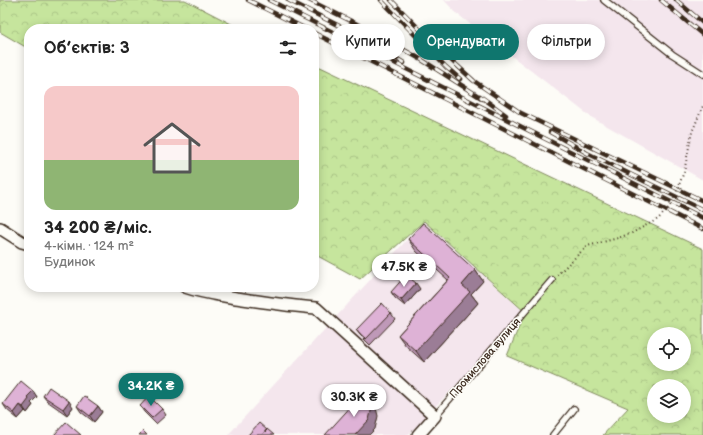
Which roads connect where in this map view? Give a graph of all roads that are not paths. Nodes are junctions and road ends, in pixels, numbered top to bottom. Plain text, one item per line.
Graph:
1 (604, 0) edge
2 (703, 74) edge
3 (0, 228) edge
4 (24, 243) edge
5 (552, 280) road end
6 (203, 292) edge
7 (574, 409) dead end
8 (435, 416) junction
9 (418, 435) edge
10 (553, 435) edge

1 - 2 lane
3 - 4 street
5 - 8 lane, Промислова вулиця
6 - 8 street
7 - 10 lane
8 - 9 street, Промислова вулиця

